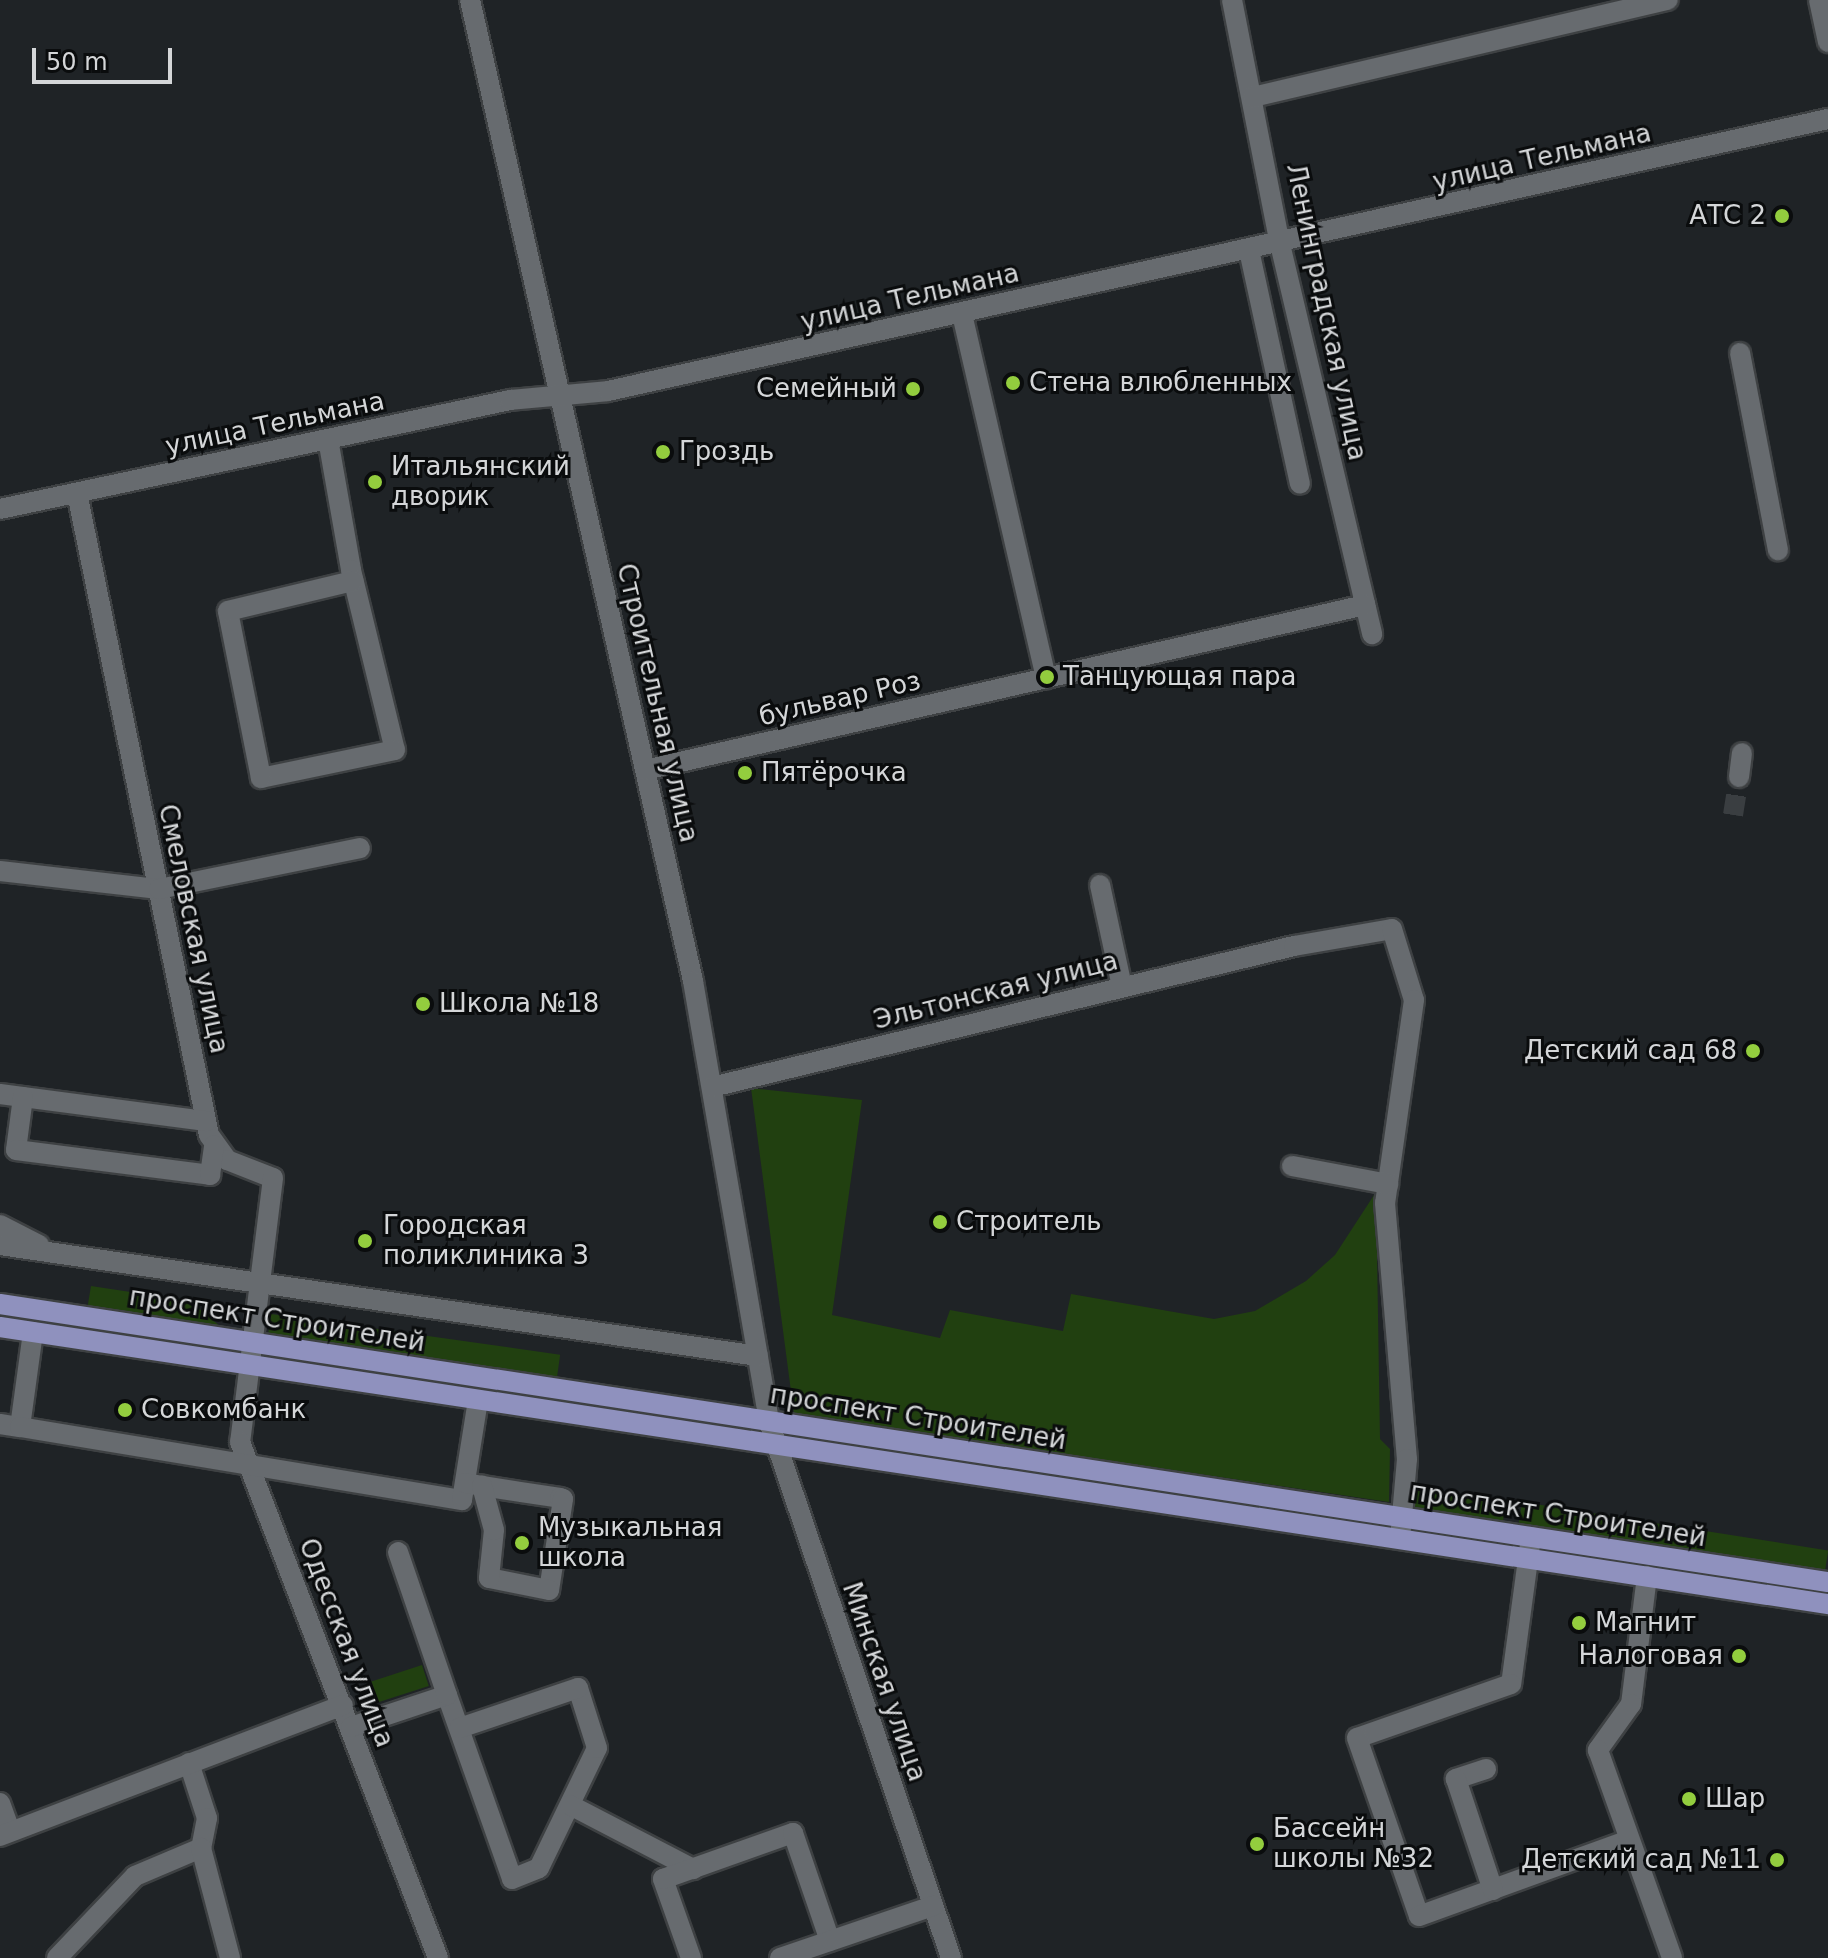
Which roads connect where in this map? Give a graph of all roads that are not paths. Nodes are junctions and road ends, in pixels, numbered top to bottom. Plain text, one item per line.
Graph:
1 (470, 0) edge
2 (1232, 0) edge
3 (1668, 0) edge
4 (1819, 0) edge
5 (1828, 42) edge
6 (1253, 97) junction
7 (1828, 119) edge
8 (1280, 244) junction
9 (1249, 250) junction
10 (962, 314) junction
11 (1740, 353) dead end
12 (560, 395) junction
13 (328, 439) junction
14 (1300, 483) dead end
15 (77, 493) junction
16 (0, 509) edge
17 (1778, 550) dead end
18 (353, 581) junction
19 (1365, 605) junction
20 (1372, 634) dead end
21 (1046, 678) junction
22 (1742, 753) dead end
23 (645, 770) junction
24 (1739, 777) tunnel mouth
25 (360, 848) dead end
26 (0, 871) edge
27 (1100, 885) dead end
28 (159, 889) junction
29 (1122, 987) junction
30 (712, 1087) junction
31 (0, 1094) edge
32 (23, 1097) junction
33 (206, 1121) junction
34 (214, 1145) junction
35 (1292, 1166) dead end
36 (1388, 1184) junction
37 (0, 1225) edge
38 (0, 1245) edge
39 (56, 1253) junction
40 (258, 1284) junction
41 (0, 1304) edge
42 (0, 1327) edge
43 (33, 1332) junction
44 (251, 1342) junction
45 (758, 1356) junction
46 (249, 1365) junction
47 (478, 1400) junction
48 (769, 1422) junction
49 (10, 1426) edge
50 (776, 1445) junction
51 (248, 1464) junction
52 (473, 1484) junction
53 (1402, 1518) junction
54 (1531, 1537) junction
55 (1400, 1539) junction
56 (398, 1552) dead end
57 (1528, 1558) junction
58 (1647, 1576) junction
59 (1828, 1582) edge
60 (1828, 1604) edge
61 (447, 1695) junction
62 (343, 1705) junction
63 (351, 1727) junction
64 (460, 1728) junction
65 (189, 1763) junction
66 (1486, 1769) dead end
67 (0, 1803) edge
68 (570, 1805) junction
69 (5, 1833) edge
70 (1629, 1840) junction
71 (201, 1848) junction
72 (693, 1869) junction
73 (1493, 1890) junction
74 (933, 1906) junction
75 (830, 1941) junction
76 (57, 1958) edge
77 (230, 1958) edge
78 (438, 1958) edge
79 (691, 1958) edge
80 (780, 1958) edge
81 (951, 1958) edge
82 (1672, 1958) edge

1 - 12 street, Строительная улица
2 - 6 street, Ленинградская улица
3 - 6 street
4 - 5 street
6 - 8 street, Ленинградская улица
7 - 8 street, улица Тельмана
8 - 9 street, улица Тельмана
8 - 19 street, Ленинградская улица
9 - 10 street, улица Тельмана
9 - 14 street
10 - 12 street, улица Тельмана
10 - 21 street
11 - 17 street
12 - 13 street, улица Тельмана
12 - 23 street, Строительная улица
13 - 15 street, улица Тельмана
13 - 18 street
15 - 16 street, улица Тельмана
15 - 28 street, Смеловская улица
18 - 18 street
19 - 20 street, Ленинградская улица
19 - 21 street, бульвар Роз
21 - 23 street, бульвар Роз
22 - 24 street
23 - 30 street, Строительная улица
25 - 28 street
26 - 28 street
27 - 29 street
28 - 33 street, Смеловская улица
29 - 30 street, Эльтонская улица
29 - 36 street, Эльтонская улица
30 - 45 street, Строительная улица
31 - 32 street
32 - 33 street
32 - 34 street
33 - 34 street, Смеловская улица
34 - 40 street
35 - 36 street
36 - 53 street
37 - 39 street
38 - 39 street
39 - 40 street
40 - 44 street
40 - 45 street
41 - 44 main road, проспект Строителей
42 - 43 main road, проспект Строителей
43 - 46 main road, проспект Строителей
43 - 49 street
44 - 46 street, Одесская улица
44 - 48 main road, проспект Строителей
45 - 48 street, Строительная улица
46 - 47 main road, проспект Строителей
46 - 51 street, Одесская улица
47 - 50 main road, проспект Строителей
47 - 52 street
48 - 50 street, Минская улица
48 - 53 main road, проспект Строителей
49 - 51 street
50 - 55 main road, проспект Строителей
50 - 74 street, Минская улица
51 - 52 street
51 - 62 street, Одесская улица
52 - 52 street
53 - 54 main road, проспект Строителей
53 - 55 street
54 - 57 street
54 - 59 main road, проспект Строителей
55 - 57 main road, проспект Строителей
56 - 61 street
57 - 58 main road, проспект Строителей
57 - 73 street
58 - 60 main road, проспект Строителей
58 - 70 street
61 - 63 street
61 - 64 street
62 - 63 street, Одесская улица
62 - 65 street
63 - 78 street, Одесская улица
64 - 68 street
64 - 68 street
65 - 69 street
65 - 71 street
66 - 73 street
67 - 69 street
68 - 72 street
70 - 73 street
70 - 82 street
71 - 76 street
71 - 77 street
72 - 75 street
72 - 79 street
74 - 75 street
74 - 81 street, Минская улица
75 - 80 street

